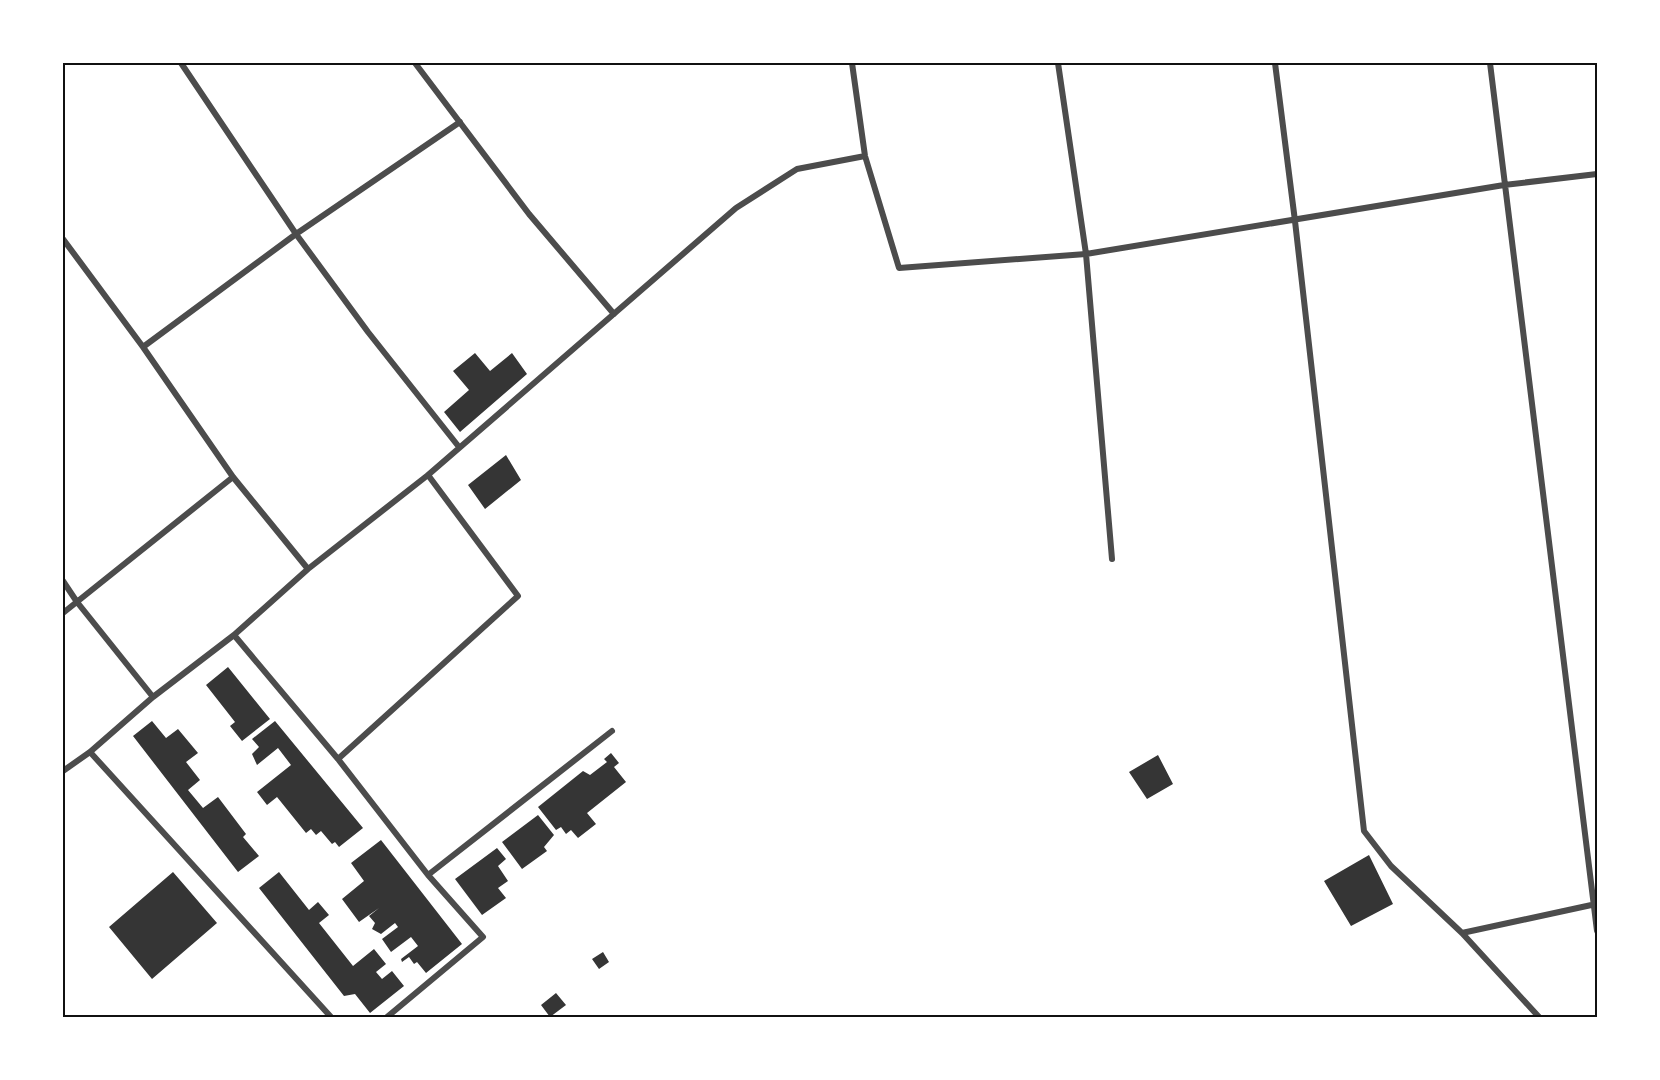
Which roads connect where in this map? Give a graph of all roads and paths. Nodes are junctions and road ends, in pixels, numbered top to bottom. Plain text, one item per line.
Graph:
1 (181, 63) edge
2 (415, 63) edge
3 (852, 63) edge
4 (1058, 63) edge
5 (1275, 63) edge
6 (1490, 63) edge
7 (460, 122) junction
8 (865, 156) junction
9 (1597, 174) edge
10 (1504, 186) junction
11 (1295, 221) junction
12 (296, 234) junction
13 (63, 239) edge
14 (70, 249) junction
15 (63, 254) edge
16 (1086, 254) junction
17 (614, 314) junction
18 (143, 348) junction
19 (459, 447) junction
20 (429, 476) junction
21 (233, 477) junction
22 (1112, 559) dead end
23 (308, 569) junction
24 (63, 581) edge
25 (77, 602) junction
26 (63, 614) edge
27 (234, 635) junction
28 (153, 697) junction
29 (612, 731) dead end
30 (90, 752) junction
31 (339, 759) junction
32 (63, 771) edge
33 (428, 875) junction
34 (1595, 904) edge
35 (1597, 930) edge
36 (1462, 933) junction
37 (330, 1017) edge
38 (387, 1017) edge
39 (1539, 1017) edge

1 - 12 street
2 - 7 street
3 - 8 street
4 - 16 street
5 - 11 street
6 - 10 street
7 - 12 street
7 - 17 street
8 - 16 street
8 - 17 street
9 - 10 street
10 - 11 street
10 - 34 street
11 - 16 street
11 - 36 street
12 - 18 street
12 - 19 street
13 - 14 street
14 - 15 street
14 - 18 street
16 - 22 street
17 - 19 street
18 - 21 street
19 - 20 street
20 - 23 street
20 - 31 street
21 - 23 street
21 - 25 street
23 - 27 street
24 - 25 street
25 - 26 street
25 - 28 street
27 - 28 street
27 - 31 street
28 - 30 street
29 - 33 street
30 - 32 street
30 - 37 street
31 - 33 street
33 - 38 street
34 - 35 street
34 - 36 street
36 - 39 street

